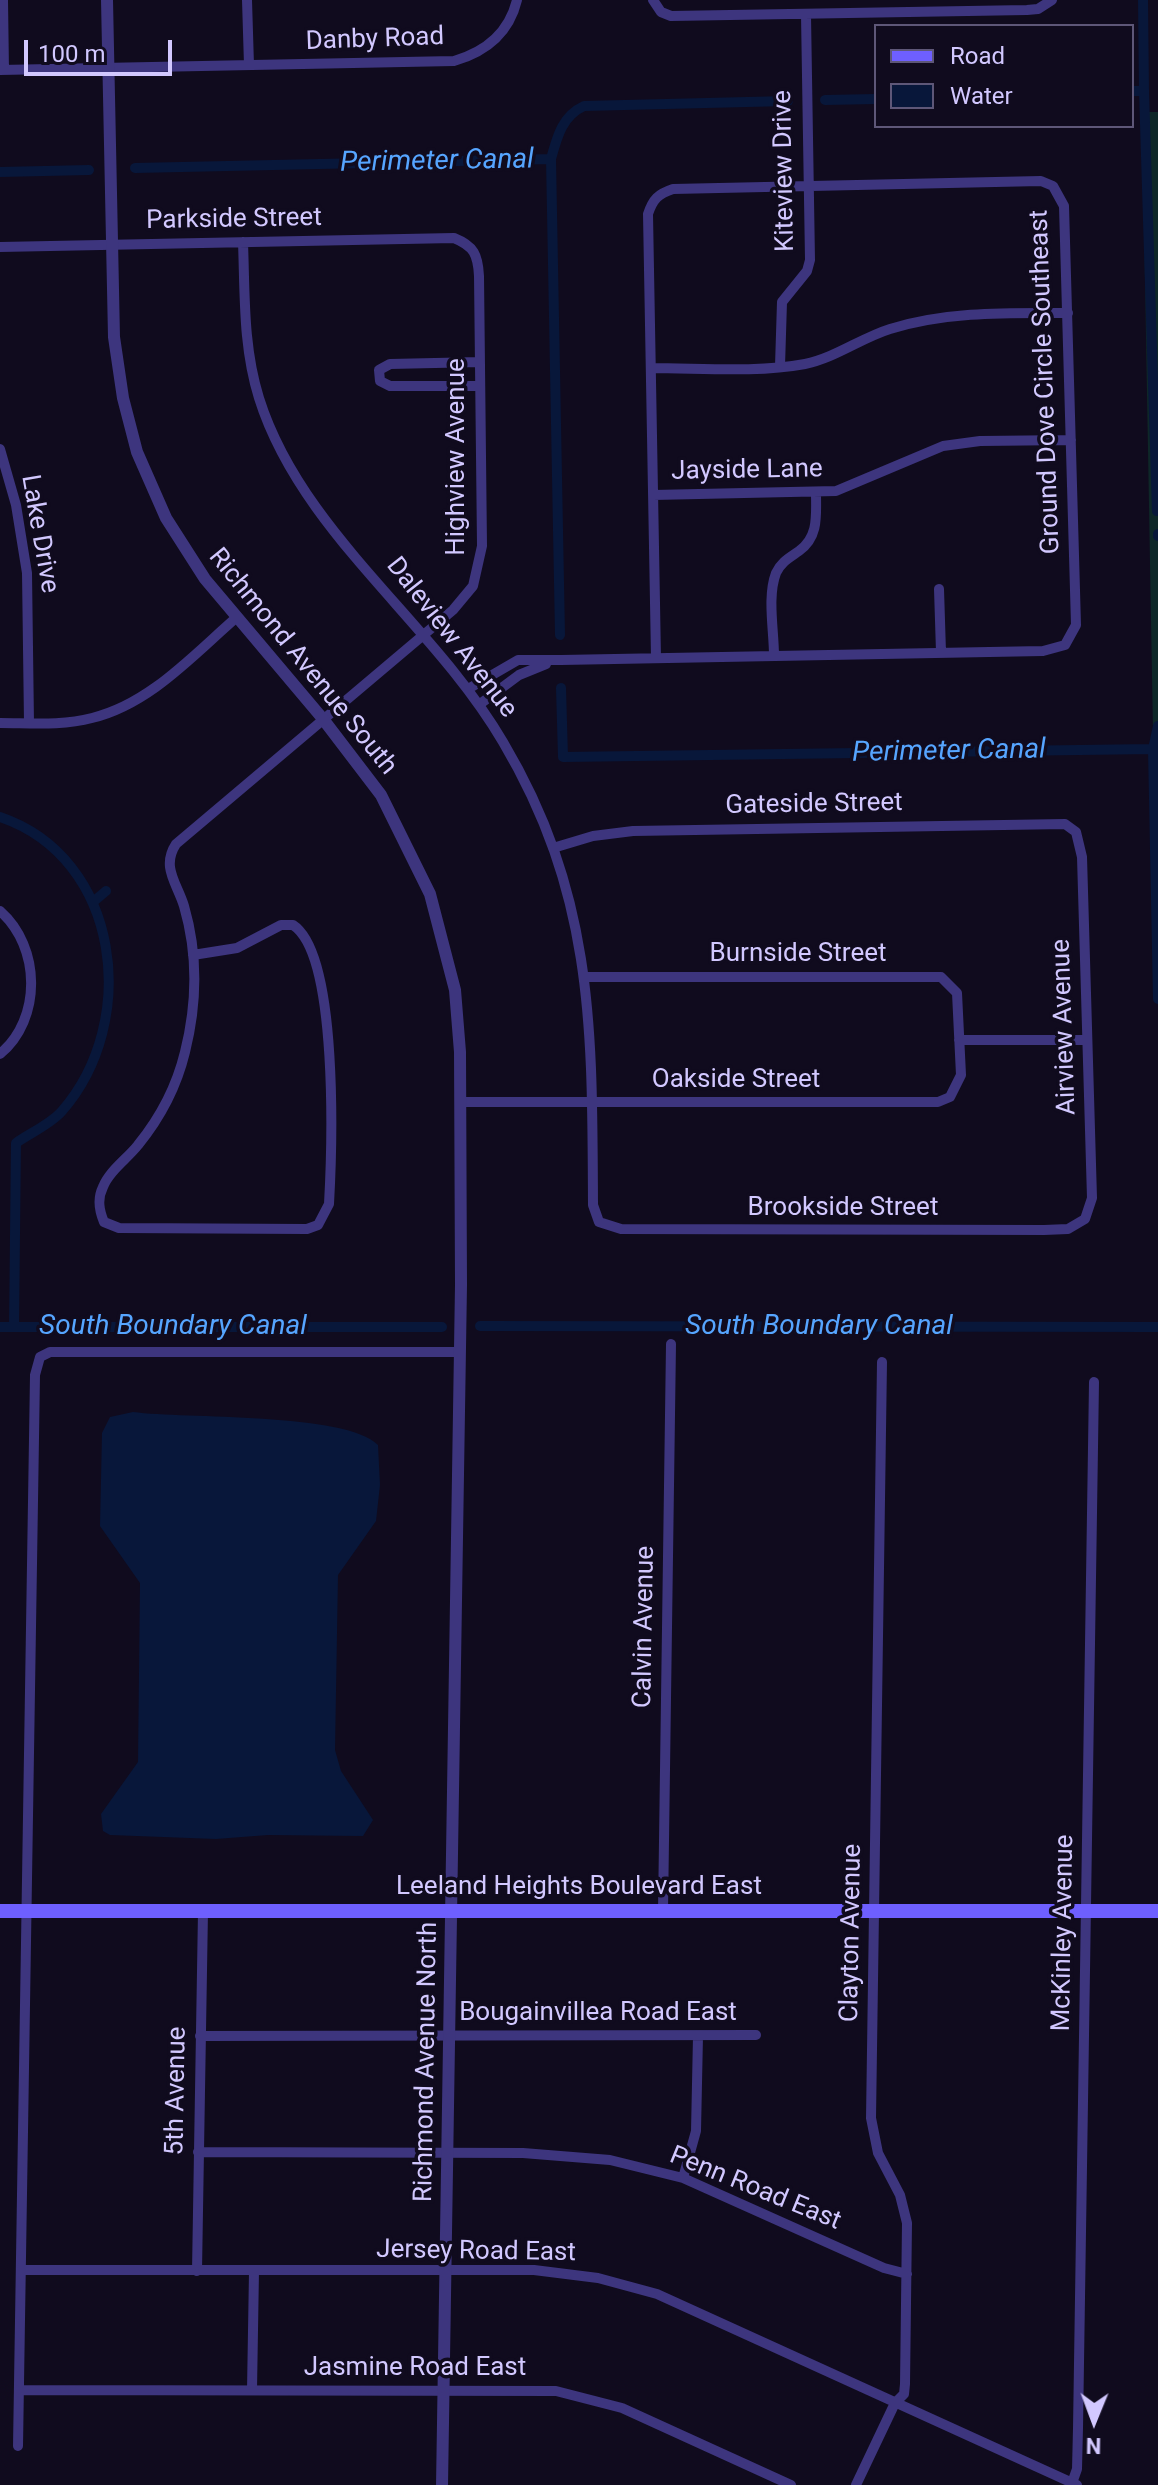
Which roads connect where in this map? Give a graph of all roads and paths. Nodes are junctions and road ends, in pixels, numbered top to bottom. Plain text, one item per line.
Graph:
1 (3, 0) edge
2 (107, 0) edge
3 (247, 0) edge
4 (517, 0) edge
5 (653, 0) edge
6 (1051, 1) edge
7 (806, 15) junction
8 (249, 65) junction
9 (109, 68) junction
10 (2, 70) edge
11 (809, 186) junction
12 (243, 242) junction
13 (468, 244) joint
14 (113, 245) junction
15 (0, 247) edge
16 (1068, 313) junction
17 (480, 362) junction
18 (780, 366) junction
19 (651, 368) junction
20 (479, 386) junction
21 (1071, 440) junction
22 (0, 449) edge
23 (816, 493) junction
24 (653, 495) junction
25 (939, 589) dead end
26 (237, 617) junction
27 (424, 635) junction
28 (941, 652) junction
29 (774, 656) junction
30 (656, 658) junction
31 (557, 660) junction
32 (468, 689) junction
33 (480, 704) junction
34 (323, 719) junction
35 (0, 723) edge
36 (29, 723) junction
37 (1076, 832) joint
38 (553, 848) junction
39 (0, 911) edge
40 (193, 955) junction
41 (586, 977) junction
42 (959, 1040) junction
43 (1087, 1040) junction
44 (0, 1054) edge
45 (461, 1102) junction
46 (592, 1102) junction
47 (1085, 1219) joint
48 (599, 1222) joint
49 (671, 1344) dead end
50 (460, 1352) junction
51 (882, 1362) dead end
52 (1094, 1382) dead end
53 (0, 1911) edge
54 (28, 1911) junction
55 (203, 1911) junction
56 (452, 1911) junction
57 (663, 1911) junction
58 (875, 1911) junction
59 (1086, 1911) junction
60 (1158, 1911) edge
61 (756, 2035) dead end
62 (200, 2036) junction
63 (449, 2036) junction
64 (698, 2036) junction
65 (198, 2152) junction
66 (448, 2153) junction
67 (683, 2178) junction
68 (23, 2270) junction
69 (197, 2271) junction
70 (254, 2271) junction
71 (445, 2271) junction
72 (907, 2274) junction
73 (20, 2390) junction
74 (252, 2390) junction
75 (444, 2390) junction
76 (895, 2403) junction
77 (18, 2446) dead end
78 (442, 2480) edge
79 (1075, 2484) edge
80 (791, 2485) edge
81 (856, 2485) edge

1 - 10 street
2 - 9 street, Richmond Avenue South
3 - 8 street
4 - 8 street, Danby Road
5 - 7 street
6 - 7 street
7 - 11 street, Kiteview Drive
8 - 9 street, Danby Road
9 - 10 street, Danby Road
9 - 14 street, Richmond Avenue South
11 - 16 street, Ground Dove Circle Southeast
11 - 18 street, Kiteview Drive
11 - 19 street, Ground Dove Circle Southeast
12 - 13 street, Parkside Street
12 - 14 street, Parkside Street
12 - 27 street, Daleview Avenue
13 - 17 street, Highview Avenue
14 - 15 street, Parkside Street
14 - 26 street, Richmond Avenue South
16 - 18 street
16 - 21 street, Ground Dove Circle Southeast
17 - 20 street, Highview Avenue
17 - 20 street
18 - 19 street
19 - 24 street, Ground Dove Circle Southeast
20 - 27 street, Highview Avenue
21 - 23 street, Jayside Lane
21 - 28 street, Ground Dove Circle Southeast
22 - 36 street, Lake Drive
23 - 24 street, Jayside Lane
23 - 29 street
24 - 30 street, Ground Dove Circle Southeast
25 - 28 street
26 - 34 street, Richmond Avenue South
26 - 36 street
27 - 32 street, Daleview Avenue
27 - 34 street, Highview Avenue
28 - 29 street, Ground Dove Circle Southeast
29 - 30 street, Ground Dove Circle Southeast
30 - 31 street, Ground Dove Circle Southeast
31 - 32 street, Ground Dove Circle Southeast
31 - 33 street
32 - 33 street, Daleview Avenue
33 - 38 street, Daleview Avenue
34 - 40 street, Highview Avenue
34 - 45 street, Richmond Avenue South
35 - 36 street
37 - 38 street, Gateside Street
37 - 43 street, Airview Avenue
38 - 41 street, Daleview Avenue
39 - 44 street
40 - 40 street, Highview Avenue
41 - 42 street, Burnside Street
41 - 46 street, Daleview Avenue
42 - 43 street
42 - 46 street, Oakside Street
43 - 47 street, Airview Avenue
45 - 46 street, Oakside Street
45 - 50 street, Richmond Avenue South
46 - 48 street, Daleview Avenue
47 - 48 street, Brookside Street
49 - 57 street, Calvin Avenue
50 - 54 street
50 - 56 street, Richmond Avenue North
51 - 58 street, Clayton Avenue
52 - 59 street, McKinley Avenue
53 - 54 main road, Leeland Heights Boulevard East
54 - 55 main road, Leeland Heights Boulevard East
54 - 68 street
55 - 56 main road, Leeland Heights Boulevard East
55 - 62 street, 5th Avenue
56 - 57 main road, Leeland Heights Boulevard East
56 - 63 street, Richmond Avenue North
57 - 58 main road, Leeland Heights Boulevard East
58 - 59 main road, Leeland Heights Boulevard East
58 - 72 street, Clayton Avenue
59 - 60 main road, Leeland Heights Boulevard East
59 - 79 street, McKinley Avenue
61 - 64 street, Bougainvillea Road East
62 - 63 street, Bougainvillea Road East
62 - 65 street, 5th Avenue
63 - 64 street, Bougainvillea Road East
63 - 66 street, Richmond Avenue North
64 - 67 street
65 - 66 street, Penn Road East
65 - 69 street, 5th Avenue
66 - 67 street, Penn Road East
66 - 71 street, Richmond Avenue North
67 - 72 street, Penn Road East
68 - 69 street, Jersey Road East
68 - 73 street
69 - 70 street, Jersey Road East
70 - 71 street, Jersey Road East
70 - 74 street
71 - 75 street, Richmond Avenue North
71 - 76 street, Jersey Road East
72 - 76 street, Clayton Avenue
73 - 74 street, Jasmine Road East
73 - 77 street
74 - 75 street, Jasmine Road East
75 - 78 street, Richmond Avenue North
75 - 80 street, Jasmine Road East
76 - 79 street, Jersey Road East
76 - 81 street, Clayton Avenue

